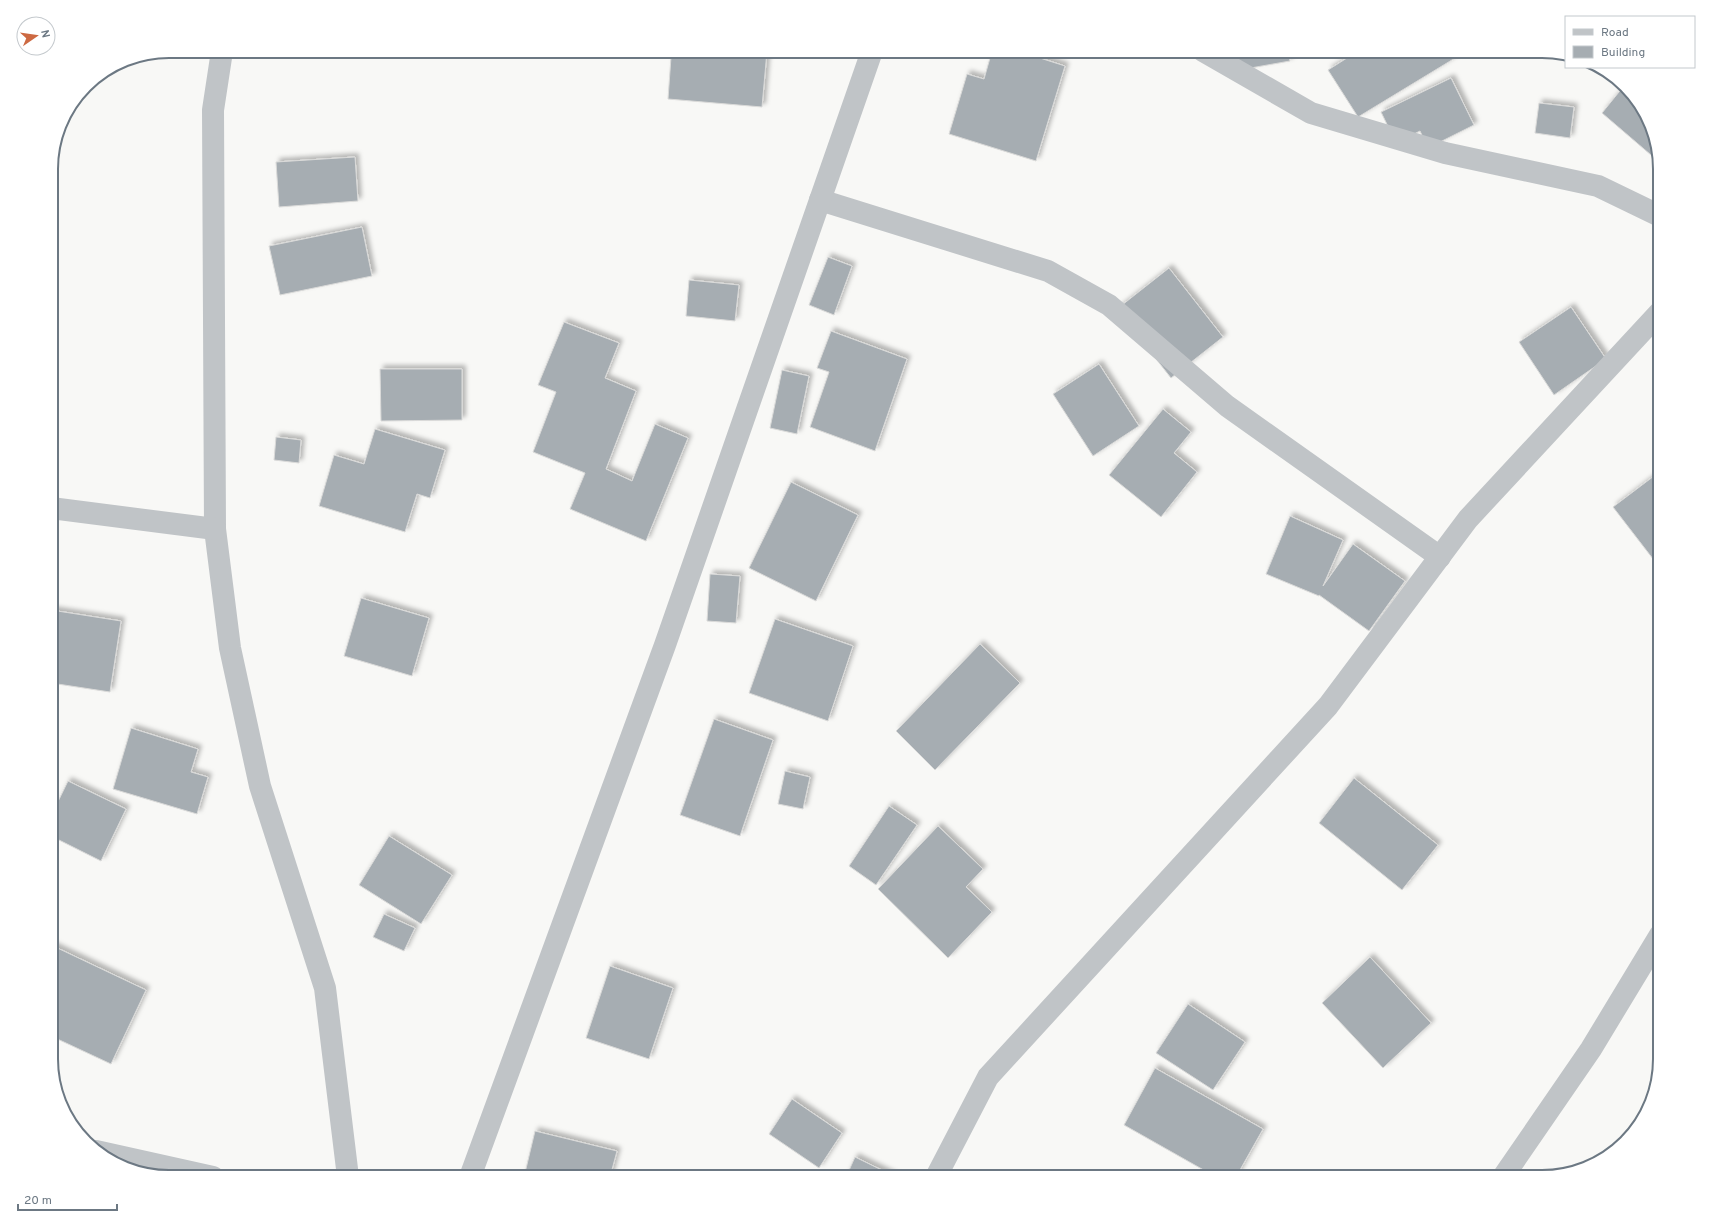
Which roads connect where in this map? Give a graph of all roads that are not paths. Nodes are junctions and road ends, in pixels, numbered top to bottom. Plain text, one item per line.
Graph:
1 (221, 58) edge
2 (870, 58) edge
3 (1215, 58) edge
4 (820, 200) junction
5 (1653, 213) edge
6 (1653, 320) edge
7 (58, 509) edge
8 (215, 529) junction
9 (1440, 557) junction
10 (1653, 947) edge
11 (112, 1154) edge
12 (183, 1170) edge
13 (347, 1170) edge
14 (473, 1170) edge
15 (940, 1170) edge
16 (1508, 1170) edge

1 - 8 street
2 - 4 street
3 - 5 street
4 - 9 street
4 - 14 street
6 - 9 street
7 - 8 street
8 - 13 street
9 - 15 street
10 - 16 street
11 - 12 street

